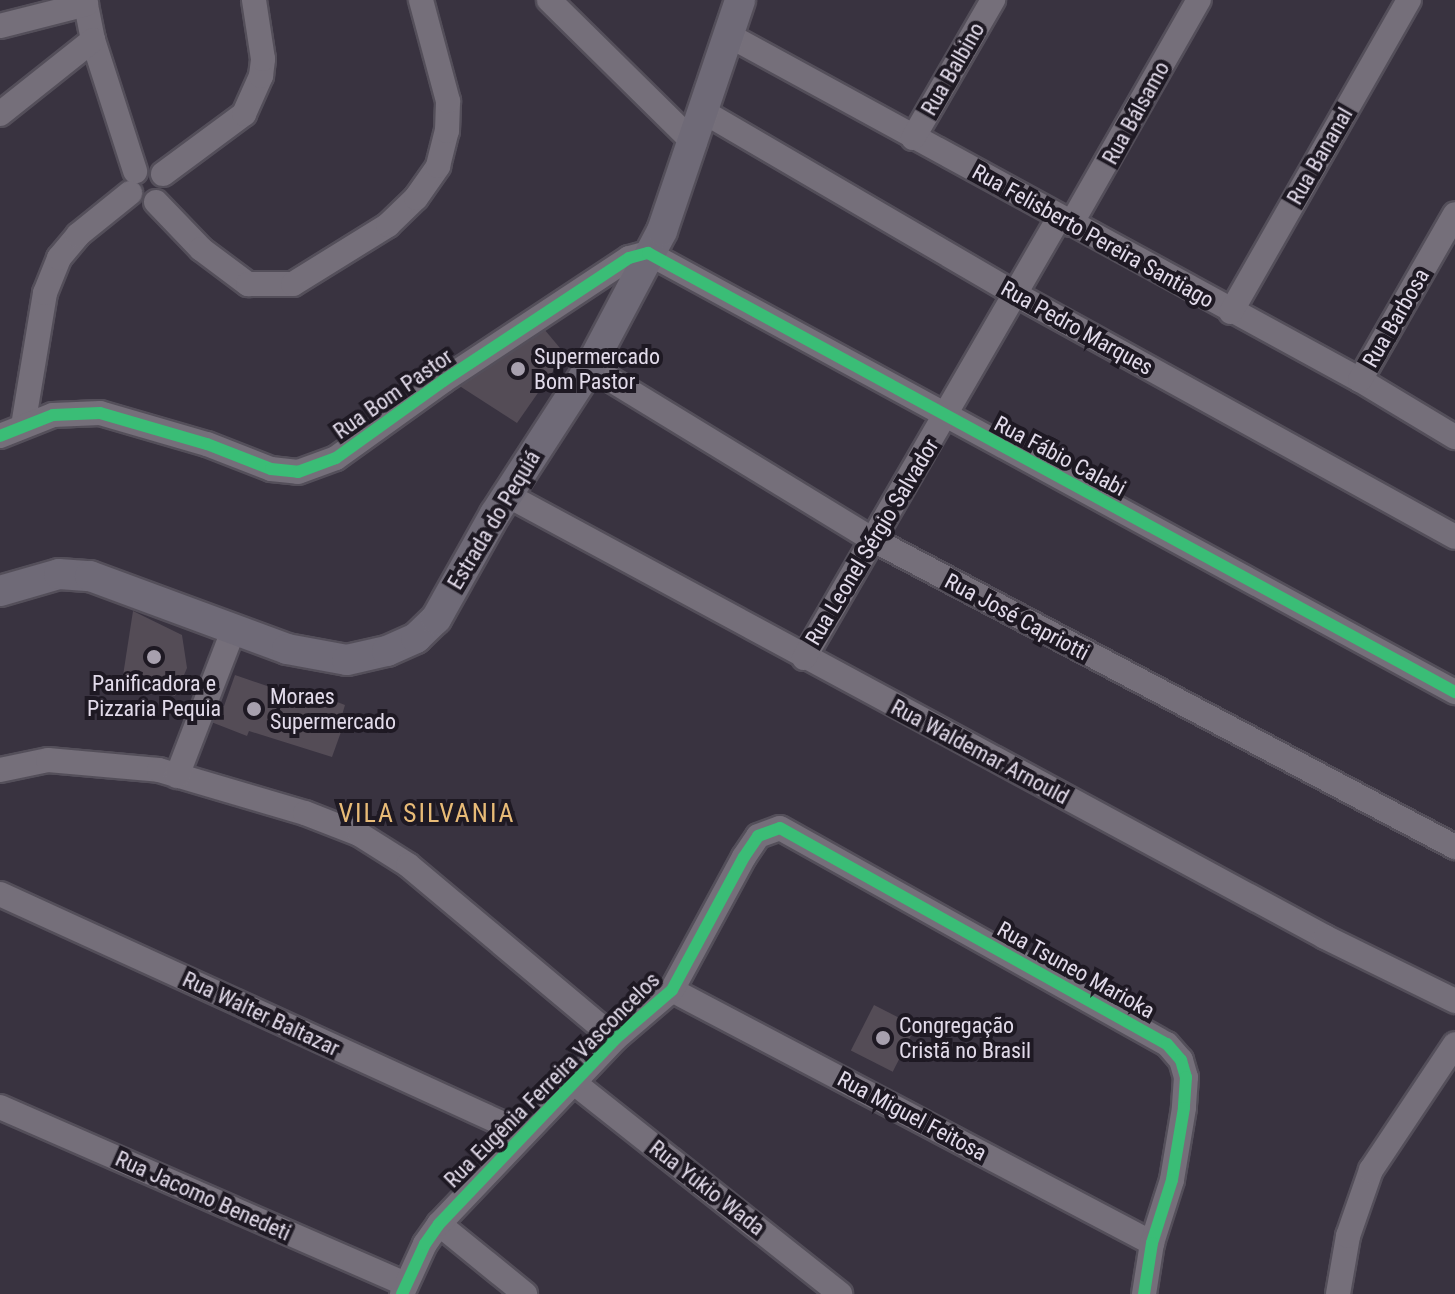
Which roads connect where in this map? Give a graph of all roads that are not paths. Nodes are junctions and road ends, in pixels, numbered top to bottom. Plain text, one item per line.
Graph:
1 (254, 0) edge
2 (421, 0) edge
3 (549, 0) edge
4 (740, 0) edge
5 (993, 0) edge
6 (1199, 0) edge
7 (1409, 0) edge
8 (86, 2) edge
9 (0, 26) edge
10 (730, 36) junction
11 (93, 40) junction
12 (704, 112) junction
13 (0, 114) edge
14 (913, 138) junction
15 (694, 143) junction
16 (163, 174) junction
17 (133, 182) junction
18 (156, 202) junction
19 (1455, 214) edge
20 (1065, 221) junction
21 (648, 253) junction
22 (1017, 295) junction
23 (1231, 312) junction
24 (590, 367) junction
25 (1360, 380) junction
26 (946, 417) junction
27 (23, 426) junction
28 (0, 436) edge
29 (1455, 437) edge
30 (507, 495) junction
31 (1455, 537) edge
32 (870, 538) junction
33 (0, 591) edge
34 (233, 631) junction
35 (804, 658) junction
36 (1455, 692) edge
37 (0, 770) edge
38 (177, 776) junction
39 (1455, 847) edge
40 (744, 857) joint
41 (0, 894) edge
42 (672, 990) junction
43 (1455, 1001) edge
44 (615, 1039) junction
45 (1455, 1044) edge
46 (573, 1082) junction
47 (0, 1107) edge
48 (523, 1133) junction
49 (439, 1224) junction
50 (1152, 1243) junction
51 (404, 1289) edge
52 (525, 1294) edge
53 (840, 1294) edge
54 (1144, 1294) edge
55 (1338, 1294) edge

1 - 16 street
2 - 18 street
3 - 15 street
4 - 10 main road, Estrada do Pequiá
5 - 14 street, Rua Balbino
6 - 20 street, Rua Bálsamo
7 - 23 street, Rua Bananal
8 - 9 street
8 - 11 street
10 - 12 main road, Estrada do Pequiá
10 - 14 street, Rua Felisberto Pereira Santiago
11 - 13 street
11 - 17 street
12 - 15 main road, Estrada do Pequiá
12 - 22 street, Rua Pedro Marques
14 - 20 street, Rua Felisberto Pereira Santiago
15 - 21 main road, Estrada do Pequiá
16 - 17 street
16 - 18 street
17 - 18 street
17 - 27 street
19 - 25 street, Rua Barbosa
20 - 22 street, Rua Leonel Sérgio Salvador
20 - 23 street, Rua Felisberto Pereira Santiago
21 - 24 main road, Estrada do Pequiá
21 - 26 street, Rua Fábio Calabi
21 - 27 street, Rua Bom Pastor
22 - 26 street, Rua Leonel Sérgio Salvador
22 - 31 street, Rua Pedro Marques
23 - 25 street, Rua Felisberto Pereira Santiago
24 - 30 main road, Estrada do Pequiá
24 - 32 street, Rua José Capriotti
25 - 29 street, Rua Felisberto Pereira Santiago
26 - 32 street, Rua Leonel Sérgio Salvador
26 - 36 street, Rua Fábio Calabi
27 - 28 street, Rua Bom Pastor
30 - 34 main road, Estrada do Pequiá
30 - 35 street, Rua Waldemar Arnould
32 - 35 street, Rua Leonel Sérgio Salvador
32 - 39 street, Rua José Capriotti
33 - 34 main road, Estrada do Pequiá
34 - 38 street
35 - 43 street, Rua Waldemar Arnould
37 - 38 street
38 - 44 street
40 - 42 street, Rua Eugênia Ferreira Vasconcelos
40 - 50 street, Rua Tsuneo Marioka
41 - 48 street, Rua Walter Baltazar
42 - 44 street, Rua Eugênia Ferreira Vasconcelos
42 - 50 street, Rua Miguel Feitosa
44 - 46 street, Rua Eugênia Ferreira Vasconcelos
45 - 55 street
46 - 48 street, Rua Eugênia Ferreira Vasconcelos
46 - 53 street, Rua Yukio Wada
47 - 51 street, Rua Jacomo Benedeti
48 - 49 street, Rua Eugênia Ferreira Vasconcelos
49 - 51 street, Rua Eugênia Ferreira Vasconcelos
49 - 52 street
50 - 54 street, Rua Tsuneo Marioka

